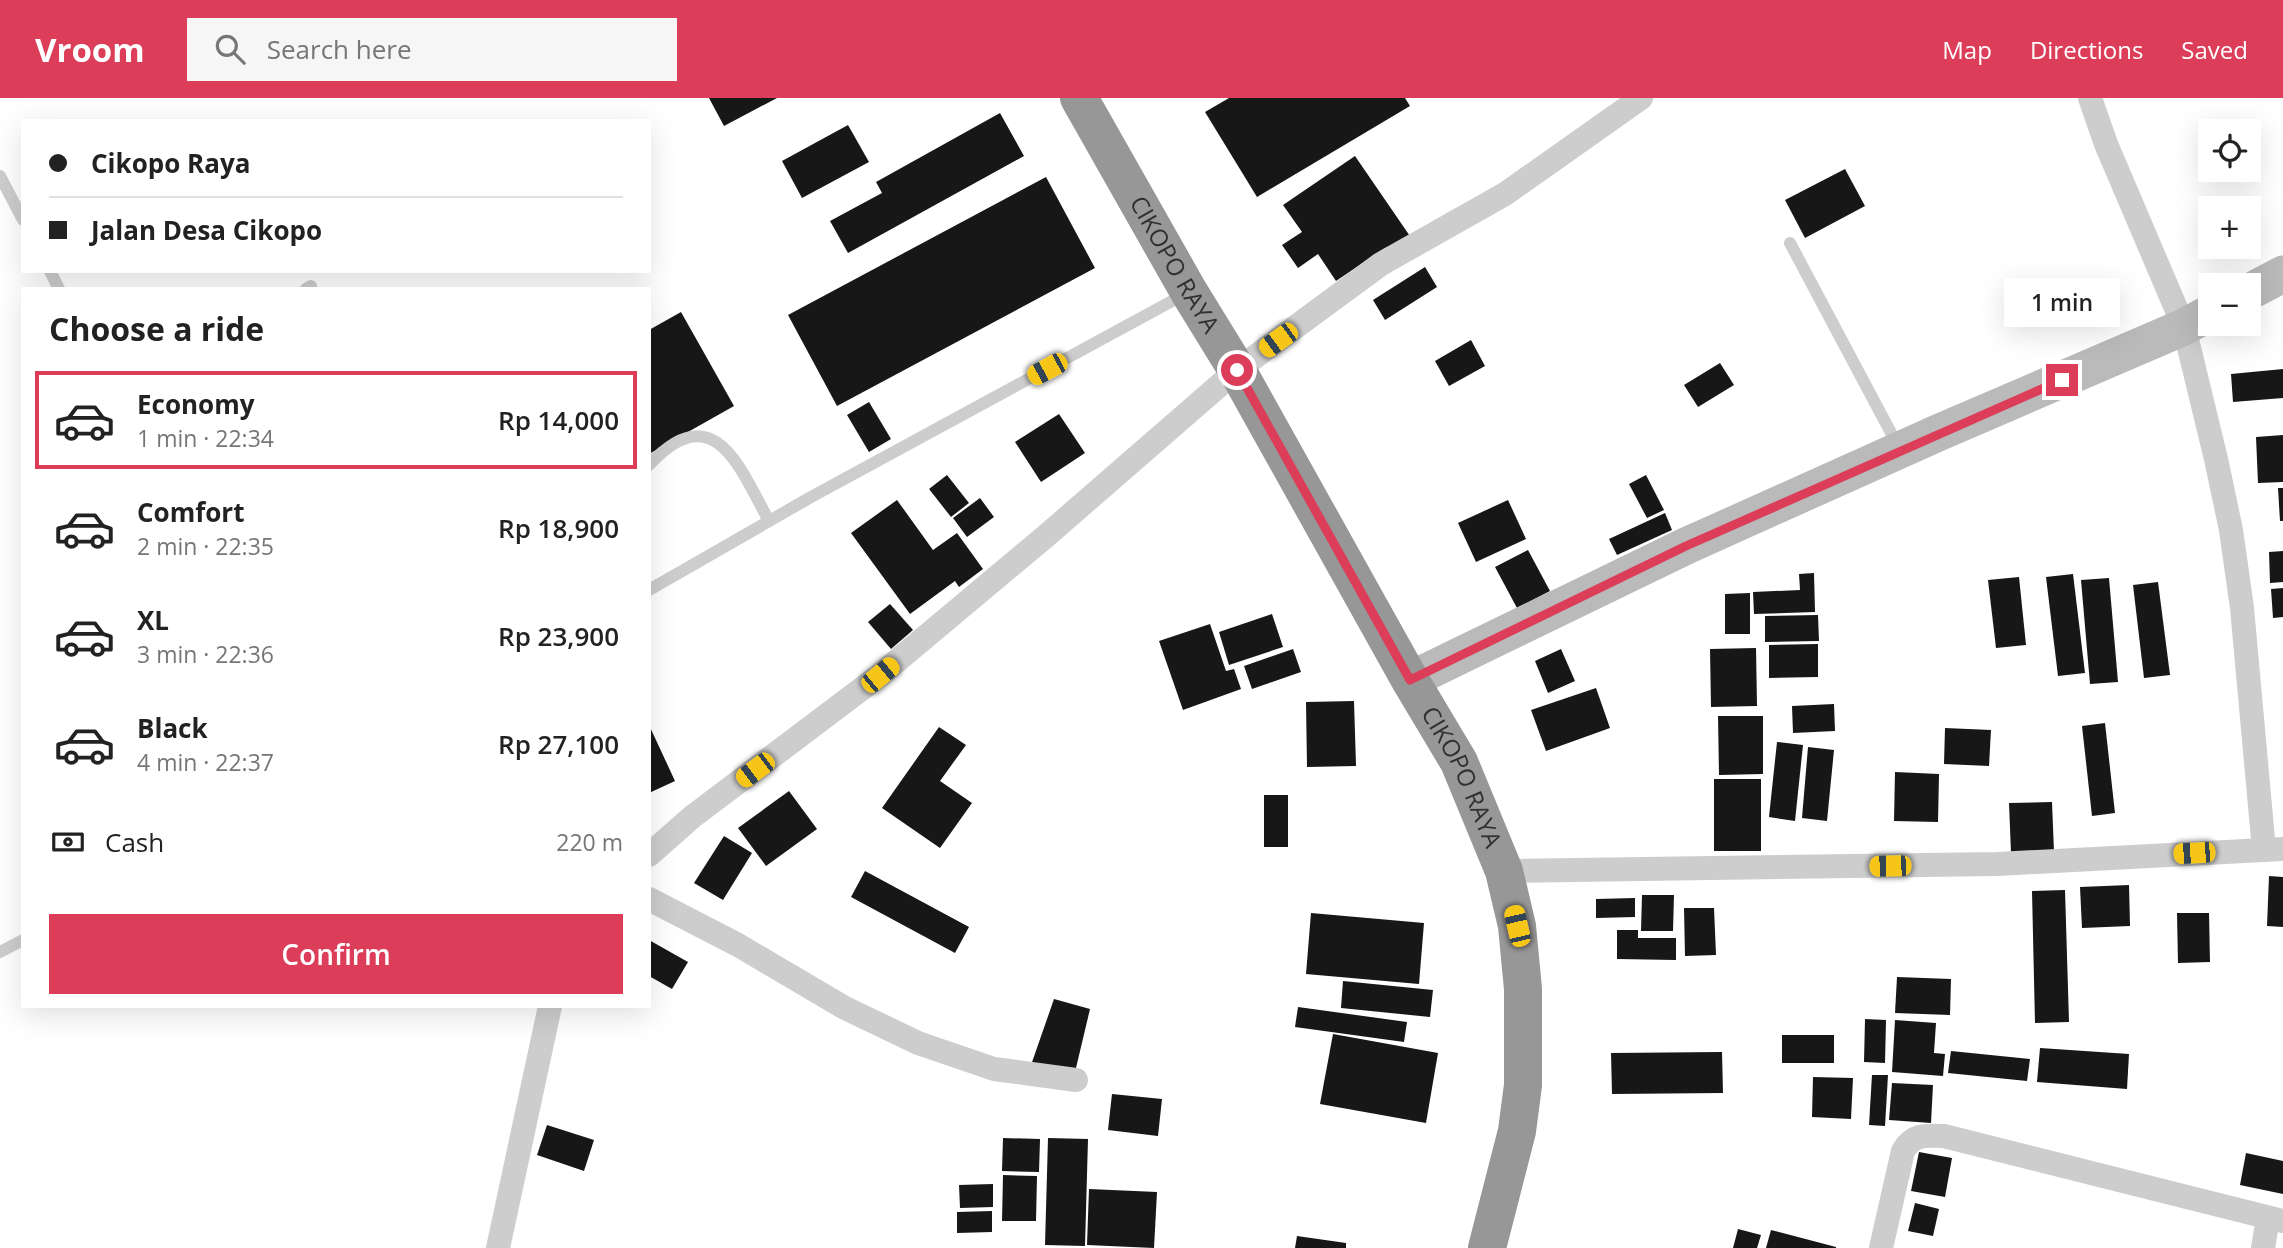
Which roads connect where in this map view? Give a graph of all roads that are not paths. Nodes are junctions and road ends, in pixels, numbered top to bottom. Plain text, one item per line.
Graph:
1 (1079, 98) edge
2 (1641, 98) edge
3 (2090, 98) edge
4 (0, 176) edge
5 (21, 216) edge
6 (1790, 243) dead end
7 (2283, 274) edge
8 (2261, 286) edge
9 (1189, 292) junction
10 (2197, 320) edge
11 (1237, 370) junction
12 (1900, 450) junction
13 (651, 463) edge
14 (769, 521) junction
15 (651, 589) edge
16 (1410, 680) junction
17 (2274, 850) edge
18 (651, 853) edge
19 (1504, 871) junction
20 (651, 901) edge
21 (21, 941) edge
22 (0, 952) edge
23 (550, 1008) edge
24 (1076, 1080) dead end
25 (2276, 1220) edge
26 (1888, 1246) edge
27 (498, 1248) edge
28 (1487, 1248) edge
29 (2263, 1248) edge

1 - 9 highway, CIKOPO RAYA
2 - 11 street
3 - 10 street
4 - 5 lane
6 - 12 lane
7 - 8 main road
9 - 11 highway, CIKOPO RAYA
9 - 14 lane
10 - 12 main road
10 - 17 street
11 - 16 highway, CIKOPO RAYA
11 - 18 street
12 - 16 main road
13 - 14 lane
14 - 15 lane
16 - 19 highway, CIKOPO RAYA
17 - 19 street
19 - 28 highway, CIKOPO RAYA
20 - 24 street
21 - 22 lane
23 - 27 street
25 - 26 street
25 - 29 street

